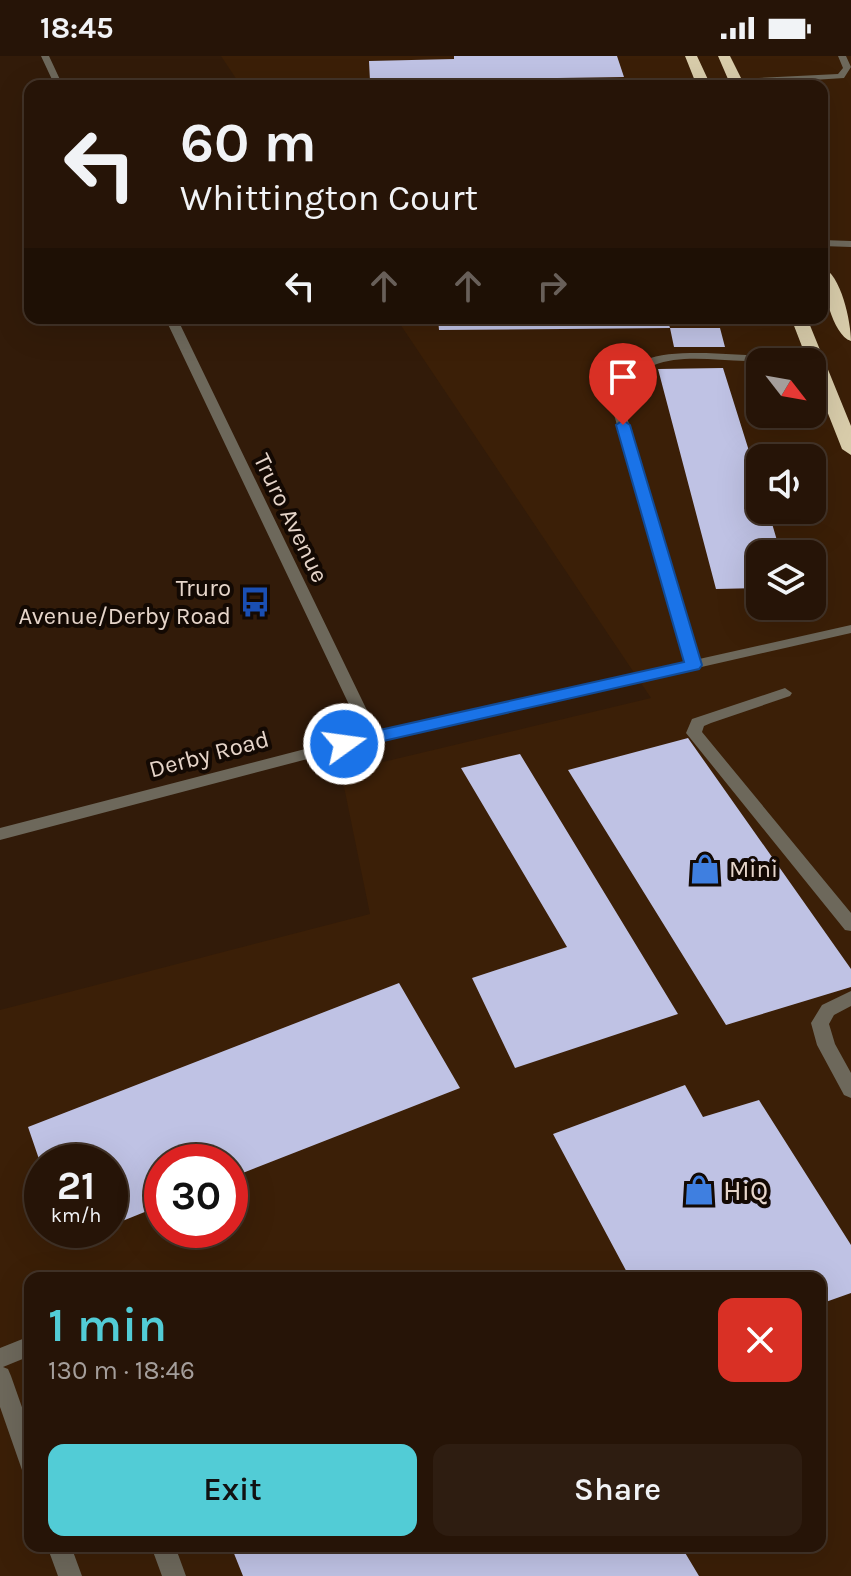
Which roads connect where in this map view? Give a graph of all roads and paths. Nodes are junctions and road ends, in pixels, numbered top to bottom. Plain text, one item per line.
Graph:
1 (45, 56) edge
2 (691, 56) edge
3 (724, 56) edge
4 (842, 56) edge
5 (56, 80) edge
6 (702, 80) edge
7 (735, 80) edge
8 (789, 80) edge
9 (828, 243) edge
10 (851, 244) edge
11 (828, 285) edge
12 (174, 324) edge
13 (801, 324) edge
14 (851, 336) edge
15 (746, 358) dead end
16 (851, 449) edge
17 (851, 629) edge
18 (694, 665) junction
19 (785, 693) dead end
20 (372, 737) junction
21 (0, 834) edge
22 (851, 925) edge
23 (851, 998) edge
24 (851, 1090) edge
25 (24, 1348) edge
26 (0, 1358) edge
27 (0, 1376) edge
28 (24, 1445) edge
29 (61, 1552) edge
30 (165, 1552) edge
31 (70, 1576) edge
32 (174, 1576) edge

1 - 5 street
2 - 6 highway
3 - 7 highway
4 - 8 street
9 - 10 street
11 - 14 highway
12 - 20 street, Truro Avenue
13 - 16 highway
15 - 18 street
17 - 18 street, Derby Road
18 - 20 street, Derby Road
19 - 22 street
20 - 21 street, Derby Road
23 - 24 street
25 - 26 street
27 - 28 street
29 - 31 street
30 - 32 street

